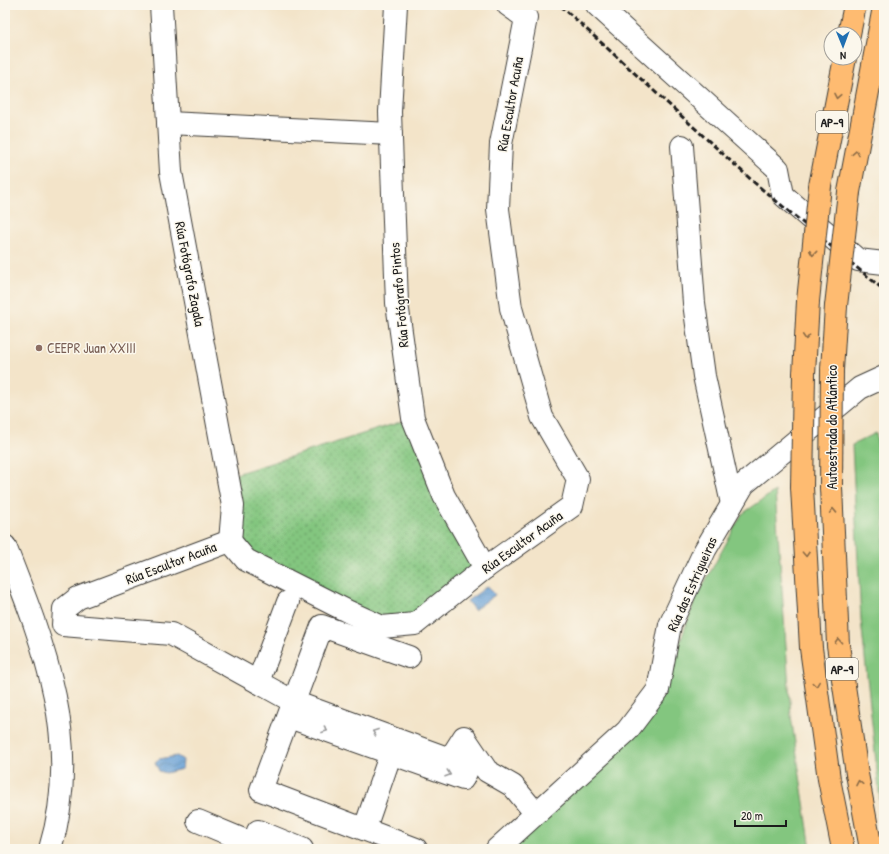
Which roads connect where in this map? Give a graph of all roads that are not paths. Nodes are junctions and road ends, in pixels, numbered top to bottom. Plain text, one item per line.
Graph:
1 (161, 5) edge
2 (396, 5) edge
3 (508, 5) edge
4 (597, 5) edge
5 (855, 5) edge
6 (884, 7) edge
7 (851, 26) edge
8 (843, 66) edge
9 (168, 123) junction
10 (391, 134) junction
11 (682, 146) dead end
12 (884, 263) edge
13 (884, 377) edge
14 (732, 504) junction
15 (230, 541) junction
16 (5, 546) edge
17 (485, 568) junction
18 (288, 602) dead end
19 (30, 609) junction
20 (63, 625) junction
21 (41, 642) junction
22 (409, 658) dead end
23 (258, 682) junction
24 (291, 710) junction
25 (393, 747) junction
26 (534, 815) junction
27 (198, 821) dead end
28 (365, 828) junction
29 (262, 840) edge
30 (50, 849) edge
31 (302, 849) edge
32 (416, 849) edge
33 (497, 849) edge
34 (843, 849) edge
35 (871, 849) edge

1 - 9 street, Rúa Fotógrafo Zagala
2 - 10 street, Rúa Fotógrafo Pintos
3 - 17 street, Rúa Escultor Acuña
4 - 12 street
5 - 7 highway
35 -> 6 highway, Autoestrada do Atlántico / AP-9, bridge
8 -> 34 highway, Autoestrada do Atlántico / AP-9, bridge
9 - 10 street
9 - 15 street, Rúa Fotógrafo Zagala
10 - 17 street, Rúa Fotógrafo Pintos
11 - 14 street
13 - 14 street, Rúa das Estrigueiras
14 - 26 street, Rúa das Estrigueiras
15 - 17 street, Rúa Escultor Acuña
15 - 20 street, Rúa Escultor Acuña
16 - 19 street
18 - 23 street
19 - 20 street
19 - 21 street
20 - 21 street
20 - 23 street
21 - 30 street
22 - 24 street
23 - 24 street
24 - 25 street
24 - 28 street
25 - 26 street
25 - 28 street
26 - 33 street, Rúa das Estrigueiras
27 - 29 street
28 - 32 street
29 - 31 street

